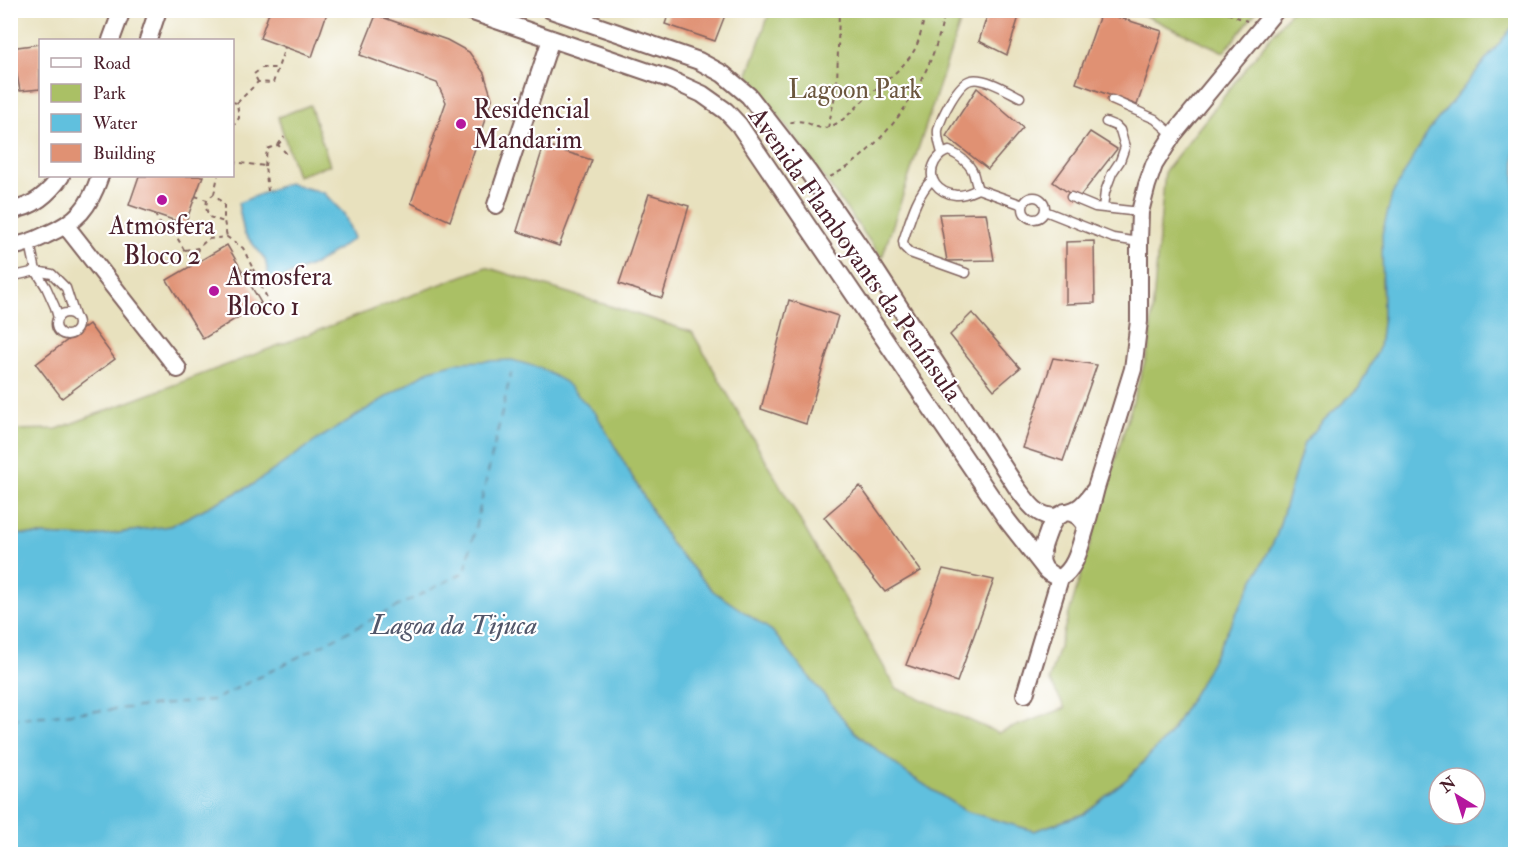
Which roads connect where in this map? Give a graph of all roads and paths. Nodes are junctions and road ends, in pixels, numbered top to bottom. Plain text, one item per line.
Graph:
1 (122, 10) edge
2 (158, 10) edge
3 (467, 10) edge
4 (839, 10) edge
5 (925, 10) edge
6 (945, 10) edge
7 (1219, 10) edge
8 (1276, 10) edge
9 (556, 11) edge
10 (1263, 27) junction
11 (111, 39) edge
12 (148, 39) edge
13 (551, 39) junction
14 (285, 47) dead end
15 (278, 68) junction
16 (258, 82) junction
17 (837, 86) junction
18 (870, 95) junction
19 (1020, 97) dead end
20 (1112, 100) dead end
21 (234, 103) edge
22 (237, 104) junction
23 (1106, 122) dead end
24 (234, 125) edge
25 (828, 128) junction
26 (1173, 135) junction
27 (284, 137) dead end
28 (781, 137) junction
29 (278, 145) junction
30 (942, 153) junction
31 (287, 154) dead end
32 (762, 160) junction
33 (234, 162) edge
34 (266, 166) junction
35 (60, 177) edge
36 (100, 177) edge
37 (218, 177) edge
38 (932, 180) junction
39 (817, 185) junction
40 (978, 189) junction
41 (268, 191) dead end
42 (214, 194) junction
43 (195, 196) dead end
44 (1071, 197) dead end
45 (207, 200) junction
46 (496, 205) dead end
47 (1023, 205) junction
48 (1103, 208) junction
49 (10, 210) edge
50 (1045, 211) junction
51 (1140, 212) junction
52 (155, 214) dead end
53 (224, 222) junction
54 (66, 226) junction
55 (227, 237) junction
56 (1139, 242) junction
57 (30, 243) junction
58 (10, 247) edge
59 (198, 248) junction
60 (185, 250) junction
61 (253, 269) junction
62 (36, 271) junction
63 (966, 273) dead end
64 (244, 274) dead end
65 (10, 277) edge
66 (269, 302) dead end
67 (75, 316) junction
68 (58, 318) junction
69 (178, 369) dead end
70 (1096, 488) junction
71 (1061, 514) junction
72 (1086, 528) junction
73 (1043, 566) junction
74 (1060, 578) junction
75 (1025, 694) dead end

1 - 11 street
2 - 12 street
3 - 13 street, Avenida Flamboyants da Península
4 - 17 path
5 - 18 path
6 - 39 path
7 - 10 path
8 - 10 street
9 - 28 street, Avenida Flamboyants da Península
10 - 26 street
13 - 32 street, Avenida Flamboyants da Península
13 - 46 street
14 - 15 path
15 - 16 path
15 - 16 path
16 - 22 path
17 - 18 path
17 - 25 path
18 - 25 path
19 - 30 lane
20 - 26 lane
21 - 22 path
22 - 24 path
23 - 48 lane
25 - 28 path
26 - 51 street
27 - 29 path
28 - 32 street
28 - 39 street, Avenida Flamboyants da Península
29 - 31 path
29 - 34 path
30 - 38 lane
30 - 40 lane
32 - 73 street, Avenida Flamboyants da Península
33 - 34 path
34 - 41 path
35 - 49 street
36 - 54 street
37 - 42 path
38 - 40 lane
38 - 63 lane
39 - 71 street, Avenida Flamboyants da Península
40 - 47 lane
42 - 45 path
42 - 53 path
43 - 45 path
44 - 48 lane
45 - 53 path
47 - 50 lane
47 - 50 lane
48 - 51 lane
50 - 56 lane
51 - 56 street
52 - 60 path
53 - 55 path
54 - 57 street
54 - 69 street
55 - 59 path
55 - 61 path
56 - 70 street
57 - 58 street
57 - 62 lane
59 - 60 path
59 - 60 path
61 - 64 path
61 - 66 path
62 - 65 lane
62 - 67 lane
62 - 68 lane
67 - 68 lane
67 - 68 lane
70 - 71 street
70 - 72 street
71 - 72 street, Avenida Flamboyants da Península
71 - 73 street
72 - 74 street
73 - 74 street, Avenida Flamboyants da Península
74 - 75 street

